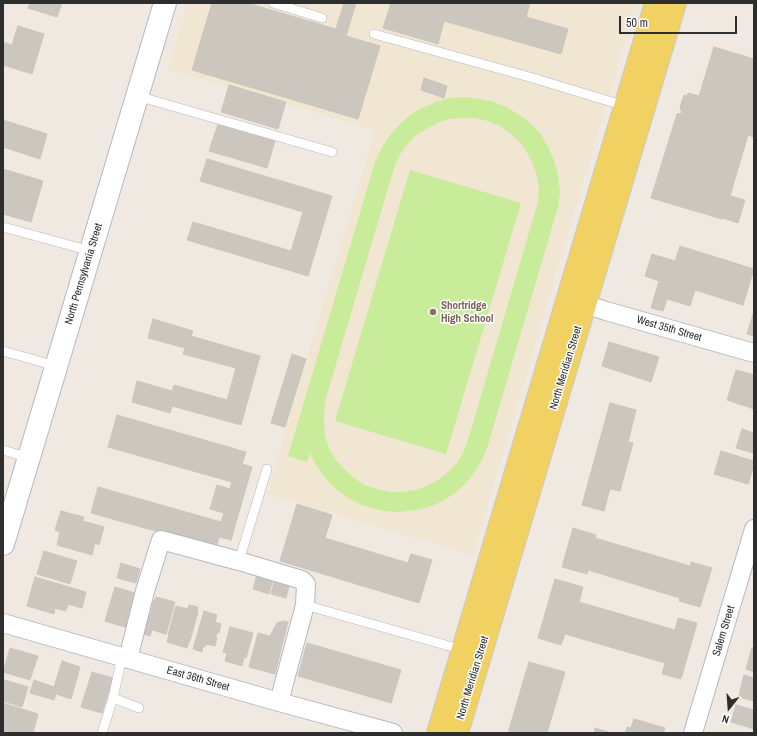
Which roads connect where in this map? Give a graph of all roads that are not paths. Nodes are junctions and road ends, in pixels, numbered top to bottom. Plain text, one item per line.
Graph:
1 (165, 3) edge
2 (272, 3) edge
3 (656, 3) edge
4 (675, 3) edge
5 (322, 18) dead end
6 (374, 34) dead end
7 (137, 96) junction
8 (625, 106) junction
9 (332, 152) dead end
10 (3, 227) edge
11 (91, 251) junction
12 (585, 304) junction
13 (3, 351) edge
14 (754, 353) edge
15 (56, 366) junction
16 (3, 450) edge
17 (29, 458) junction
18 (267, 469) dead end
19 (754, 529) edge
20 (4, 541) edge
21 (239, 561) junction
22 (305, 605) junction
23 (3, 623) edge
24 (463, 650) junction
25 (125, 658) junction
26 (113, 698) junction
27 (279, 702) junction
28 (139, 708) dead end
29 (102, 733) edge
30 (393, 733) edge
31 (438, 733) edge
32 (457, 733) edge
33 (693, 733) edge

1 - 7 street, North Pennsylvania Street
2 - 5 lane
3 - 8 main road, North Meridian Street
4 - 12 main road, North Meridian Street
6 - 8 lane
7 - 9 lane
7 - 11 street, North Pennsylvania Street
8 - 24 main road, North Meridian Street
10 - 11 lane
11 - 15 street, North Pennsylvania Street
12 - 14 street, West 35th Street
12 - 32 main road, North Meridian Street
13 - 15 lane
15 - 17 street, North Pennsylvania Street
16 - 17 lane
17 - 20 street, North Pennsylvania Street
18 - 21 lane
19 - 33 street, Salem Street
21 - 22 street
21 - 25 street
22 - 24 lane
22 - 27 street
23 - 25 street, East 36th Street
24 - 31 main road, North Meridian Street
25 - 26 lane
25 - 27 street, East 36th Street
26 - 28 lane
26 - 29 lane
27 - 30 street, East 36th Street

